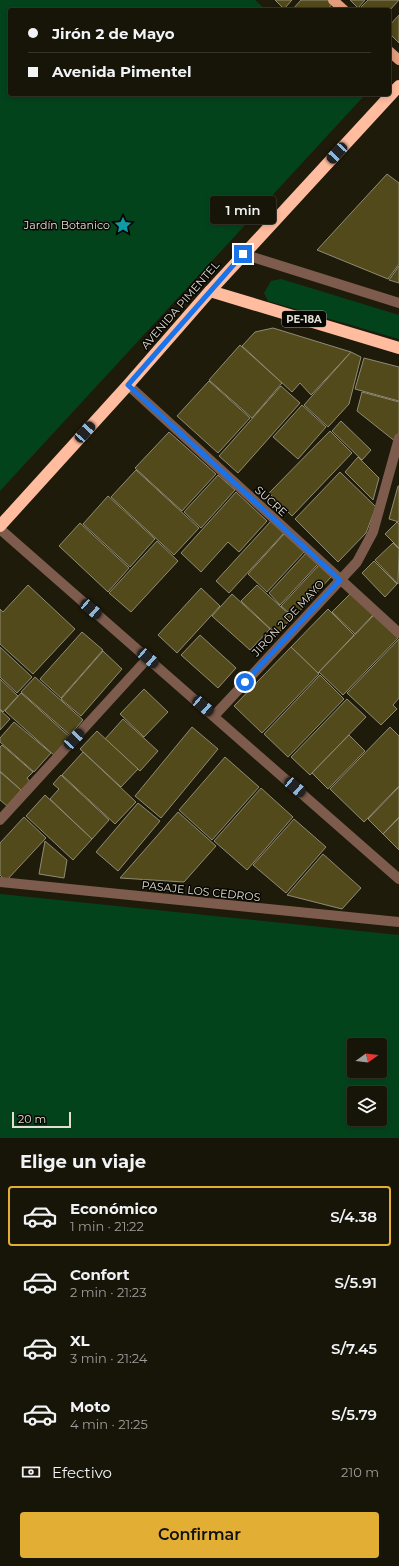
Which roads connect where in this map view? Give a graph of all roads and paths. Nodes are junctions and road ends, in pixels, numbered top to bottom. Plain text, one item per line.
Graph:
1 (333, 0) edge
2 (342, 8) edge
3 (391, 53) edge
4 (399, 60) edge
5 (399, 86) edge
6 (391, 95) edge
7 (390, 96) edge
8 (243, 254) junction
9 (210, 291) junction
10 (399, 303) edge
11 (399, 348) edge
12 (128, 385) junction
13 (399, 438) edge
14 (0, 526) edge
15 (0, 529) edge
16 (340, 580) junction
17 (399, 633) edge
18 (148, 658) junction
19 (214, 716) junction
20 (0, 820) edge
21 (399, 879) edge
22 (0, 882) edge
23 (399, 922) edge

1 - 2 main road
3 - 4 main road
5 - 6 highway, AVENIDA PIMENTEL
7 - 8 highway, AVENIDA PIMENTEL
8 - 9 highway, AVENIDA PIMENTEL
8 - 10 street
9 - 11 highway, PE-18A
9 - 12 highway, AVENIDA PIMENTEL
12 - 14 highway, AVENIDA PIMENTEL
12 - 16 street, SUCRE
13 - 16 street, JIRÓN 2 DE MAYO
15 - 18 street
16 - 17 street, SUCRE
16 - 19 street, JIRÓN 2 DE MAYO
18 - 19 street
18 - 20 street
19 - 21 street
22 - 23 street, PASAJE LOS CEDROS

